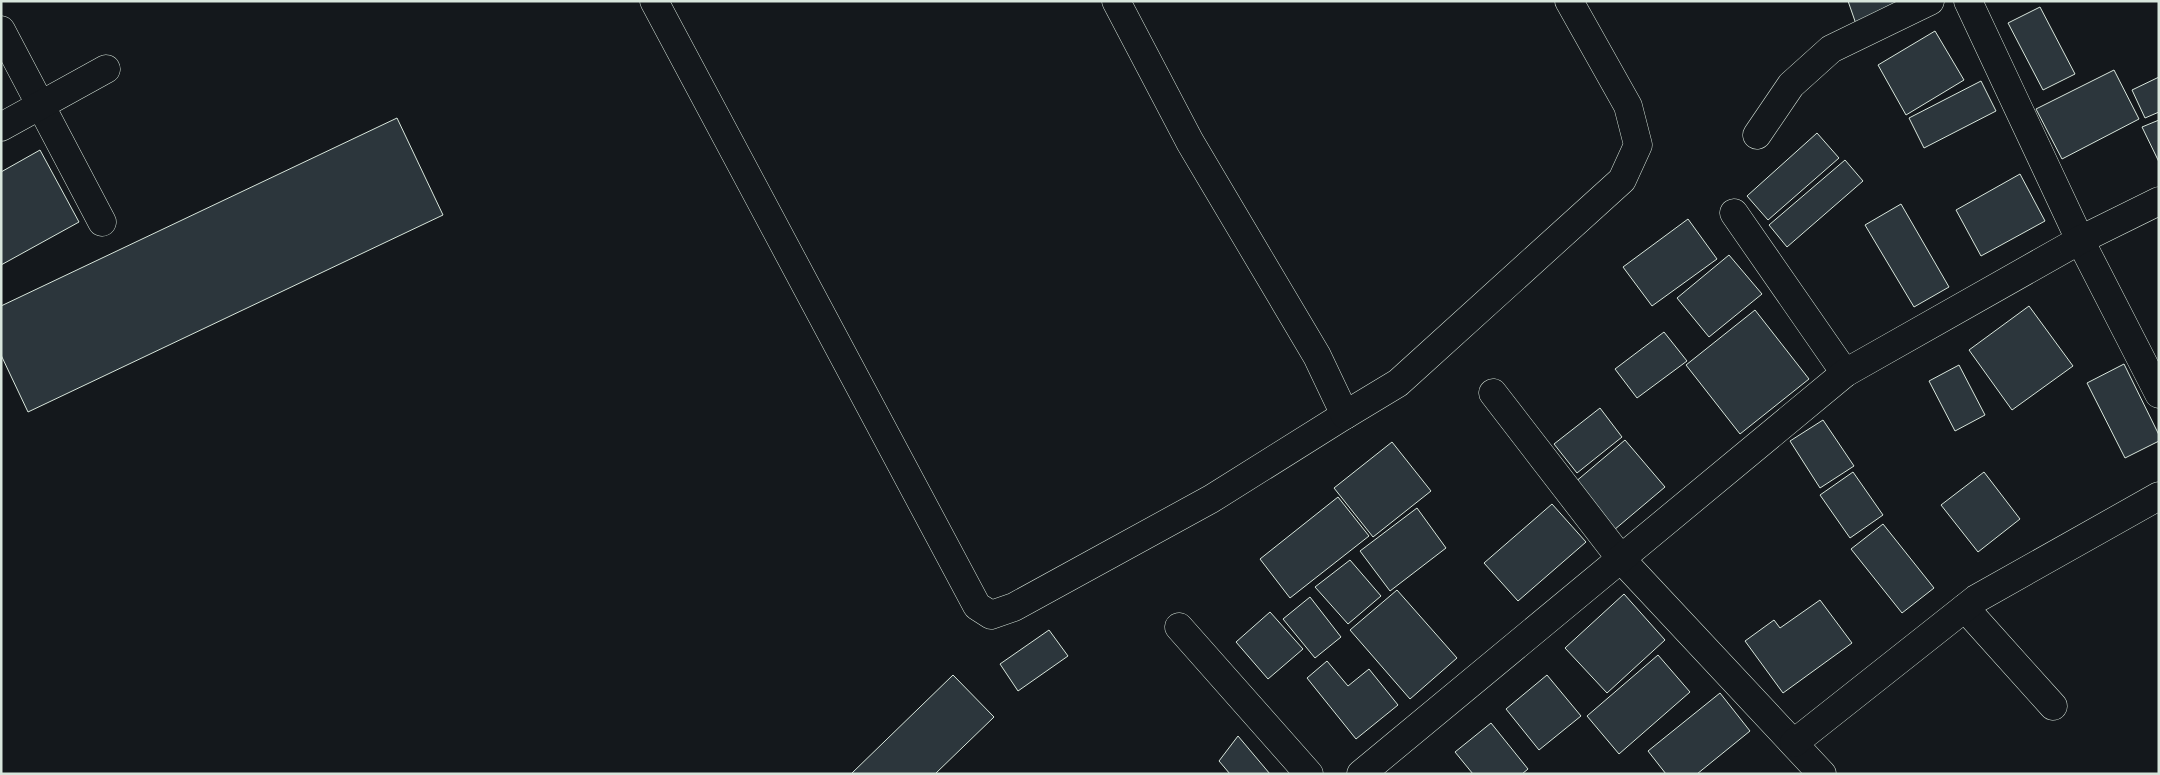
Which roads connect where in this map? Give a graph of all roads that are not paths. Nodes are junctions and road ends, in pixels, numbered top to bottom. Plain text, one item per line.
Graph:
1 (654, 1) edge
2 (1116, 1) edge
3 (1569, 1) edge
4 (1930, 1) edge
5 (1974, 4) edge
6 (1, 30) edge
7 (106, 69) dead end
8 (41, 105) junction
9 (1, 127) edge
10 (1757, 135) dead end
11 (2159, 202) edge
12 (1734, 213) dead end
13 (102, 222) dead end
14 (2080, 240) junction
15 (1845, 373) junction
16 (1493, 393) dead end
17 (2159, 394) edge
18 (1345, 415) junction
19 (2159, 496) edge
20 (1621, 559) junction
21 (1965, 608) junction
22 (1179, 627) dead end
23 (2053, 706) dead end
24 (1794, 743) junction
25 (1309, 774) edge
26 (1362, 774) edge
27 (1822, 774) edge

1 - 18 street
2 - 18 street
3 - 18 street
4 - 10 street
5 - 14 street
6 - 8 street
7 - 8 street
8 - 9 street
8 - 13 street
11 - 14 street
12 - 15 street
14 - 15 street
14 - 17 street
15 - 20 street
16 - 20 street
19 - 21 street
20 - 24 street
20 - 26 street
21 - 23 street
21 - 24 street
22 - 25 street
24 - 27 street

